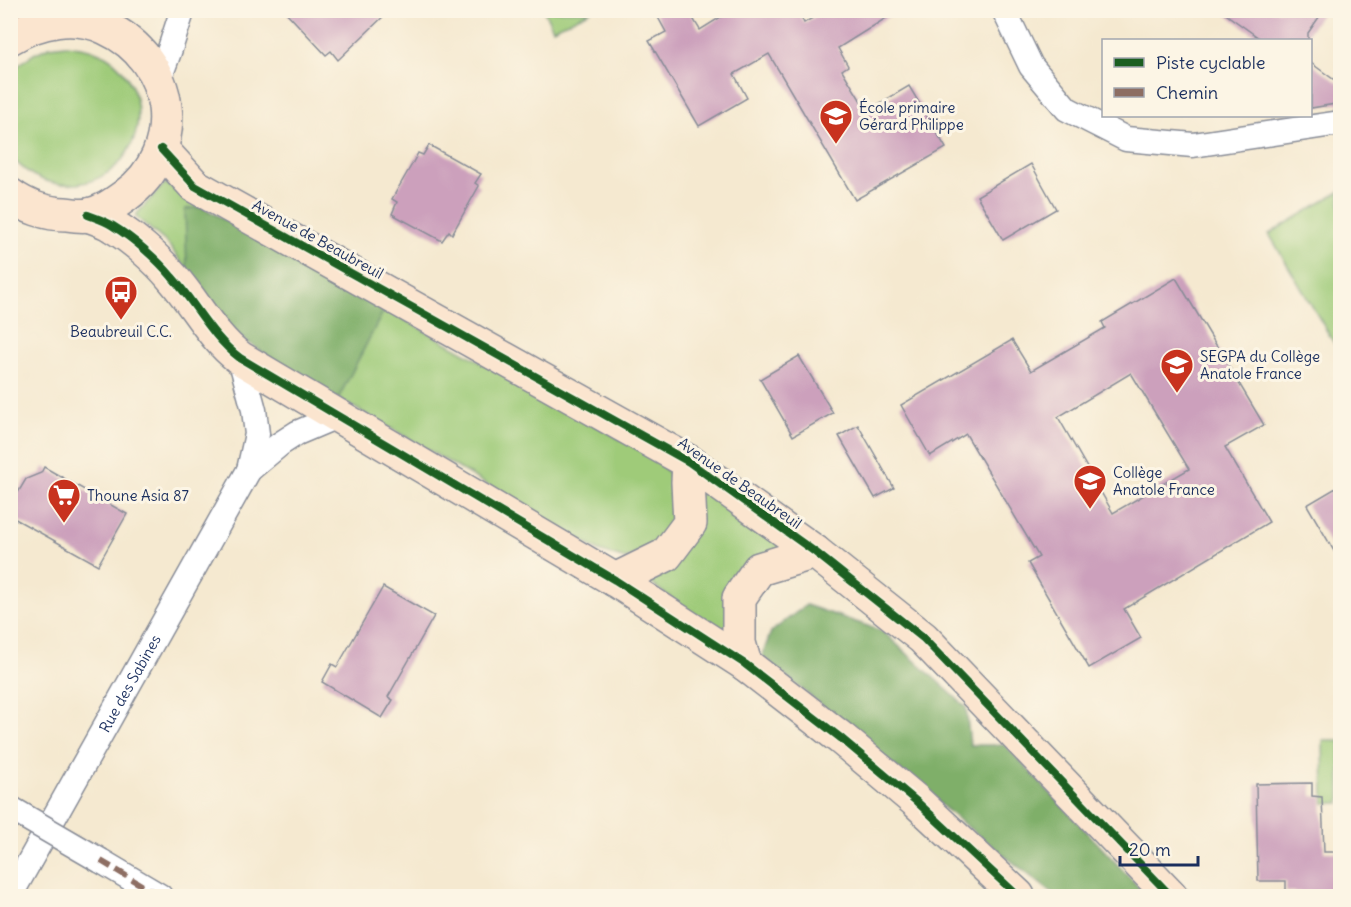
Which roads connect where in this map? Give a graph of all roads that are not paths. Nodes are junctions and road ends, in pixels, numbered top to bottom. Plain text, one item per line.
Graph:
1 (181, 10) edge
2 (1004, 10) edge
3 (109, 17) edge
4 (18, 28) edge
5 (159, 79) junction
6 (1341, 123) edge
7 (161, 149) junction
8 (10, 195) edge
9 (88, 215) junction
10 (240, 358) junction
11 (337, 416) junction
12 (689, 462) junction
13 (249, 470) junction
14 (815, 552) junction
15 (615, 580) junction
16 (745, 664) junction
17 (10, 808) edge
18 (988, 884) edge
19 (10, 896) edge
20 (160, 897) edge
21 (1018, 897) edge
22 (1171, 897) edge

1 - 5 street
2 - 6 street
3 - 4 main road
3 - 5 main road
5 - 7 main road
7 - 9 main road
7 - 12 main road, Avenue de Beaubreuil
8 - 9 main road
9 - 10 main road
10 - 11 main road
10 - 13 street, Rue des Sabines
11 - 13 street, Rue des Sabines
11 - 15 main road
12 - 14 main road, Avenue de Beaubreuil
12 - 15 main road, Avenue de Beaubreuil
13 - 19 street, Rue des Sabines
14 - 16 main road
14 - 22 main road, Avenue de Beaubreuil
15 - 16 main road
16 - 18 main road
17 - 20 street, bridge
18 - 21 main road

